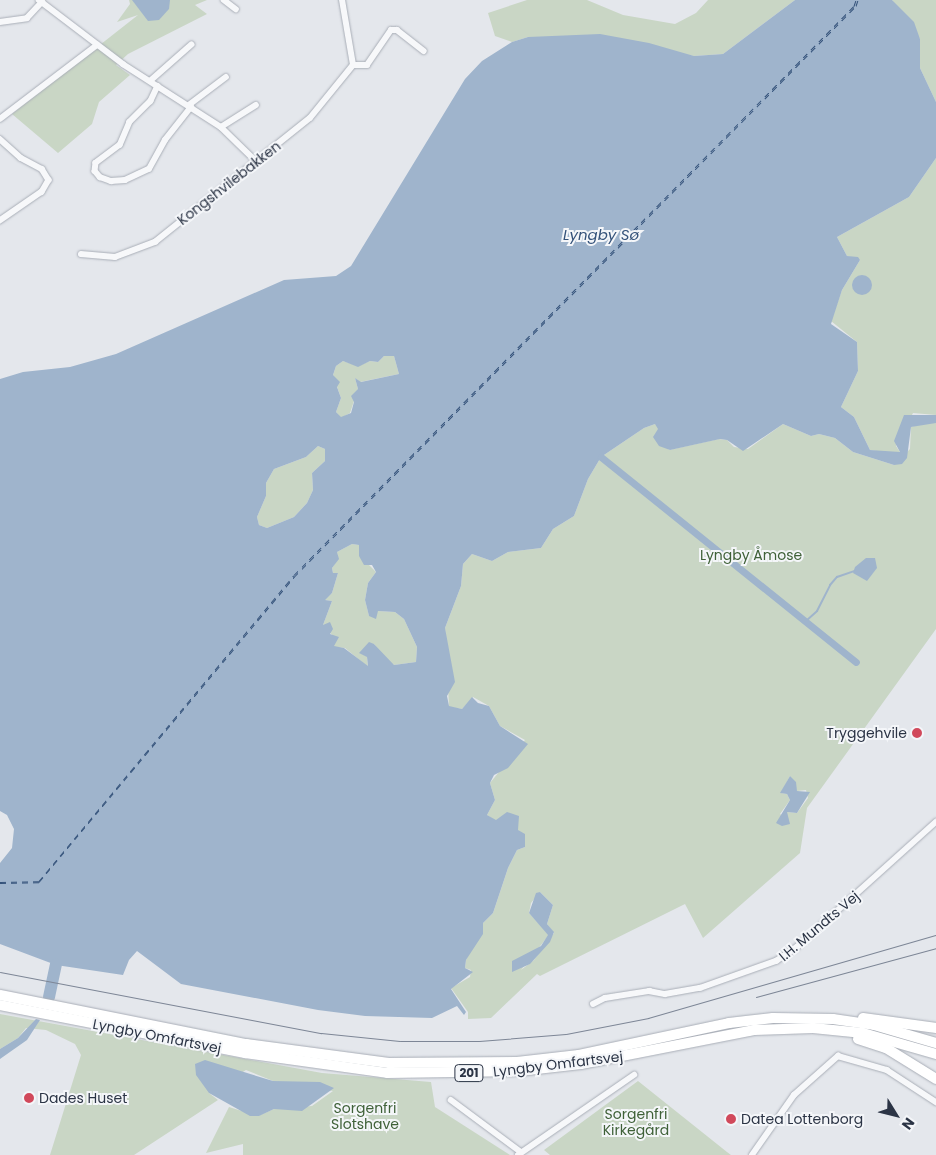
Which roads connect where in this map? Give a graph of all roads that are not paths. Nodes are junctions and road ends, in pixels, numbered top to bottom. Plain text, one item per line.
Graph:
1 (224, 0) edge
2 (342, 0) edge
3 (40, 1) edge
4 (236, 9) dead end
5 (0, 22) edge
6 (97, 45) junction
7 (191, 45) dead end
8 (424, 51) dead end
9 (353, 65) junction
10 (226, 77) dead end
11 (150, 81) junction
12 (158, 86) junction
13 (256, 105) dead end
14 (190, 106) junction
15 (0, 119) edge
16 (221, 127) junction
17 (0, 139) edge
18 (256, 161) junction
19 (0, 221) edge
20 (81, 254) dead end
21 (936, 822) edge
22 (0, 995) edge
23 (593, 1004) dead end
24 (0, 1005) edge
25 (833, 1019) junction
26 (813, 1028) junction
27 (936, 1028) edge
28 (936, 1043) edge
29 (936, 1054) edge
30 (634, 1075) dead end
31 (936, 1079) edge
32 (451, 1100) dead end
33 (936, 1102) edge
34 (519, 1154) edge
35 (752, 1155) edge

1 - 4 street
2 - 9 street
3 - 5 street
3 - 6 street
6 - 11 street
6 - 15 street
7 - 11 street
8 - 9 street, Kongshvilebakken
9 - 18 street, Kongshvilebakken
10 - 14 street
11 - 12 street
12 - 14 street
12 - 14 street
13 - 16 street
14 - 16 street
16 - 18 street
17 - 19 street
18 - 20 street, Kongshvilebakken
21 - 23 street, I.H. Mundts Vej
22 - 25 highway, Lyngby Omfartsvej / 201
24 - 26 highway, Lyngby Omfartsvej / 201
25 - 27 highway
25 - 28 highway, Lyngby Omfartsvej / 201
26 - 29 highway, Lyngby Omfartsvej / 201
26 - 31 highway
30 - 34 street
32 - 34 street
33 - 35 street

